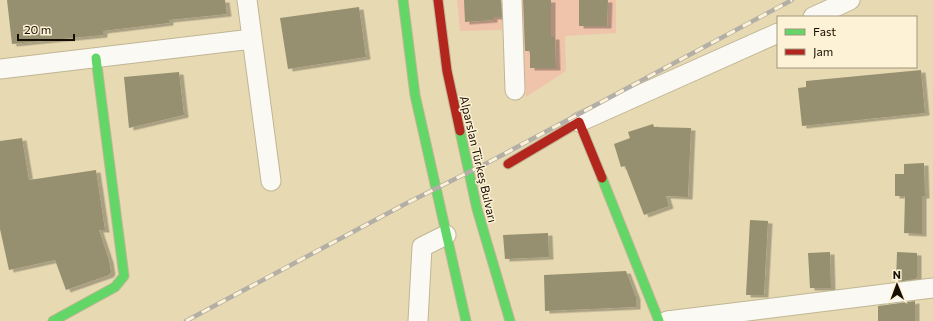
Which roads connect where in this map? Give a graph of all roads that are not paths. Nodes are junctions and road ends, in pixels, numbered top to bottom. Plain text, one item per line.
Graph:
1 (247, 0) edge
2 (403, 0) edge
3 (438, 0) edge
4 (512, 0) edge
5 (850, 0) edge
6 (815, 16) edge
7 (777, 33) edge
8 (252, 39) junction
9 (96, 58) junction
10 (0, 69) edge
11 (515, 90) dead end
12 (579, 122) junction
13 (508, 164) dead end
14 (271, 181) dead end
15 (446, 235) junction
16 (933, 288) edge
17 (52, 321) edge
18 (418, 321) edge
19 (466, 321) edge
20 (510, 321) edge
21 (659, 321) edge
22 (667, 321) edge

1 - 8 street
2 - 15 main road
3 - 20 main road, Alparslan Türkeş Bulvarı
4 - 11 street
5 - 6 street
7 - 12 street
8 - 9 street
8 - 14 street
9 - 10 street
9 - 17 main road
12 - 13 main road
12 - 21 main road
15 - 18 street
15 - 19 main road
16 - 22 street

